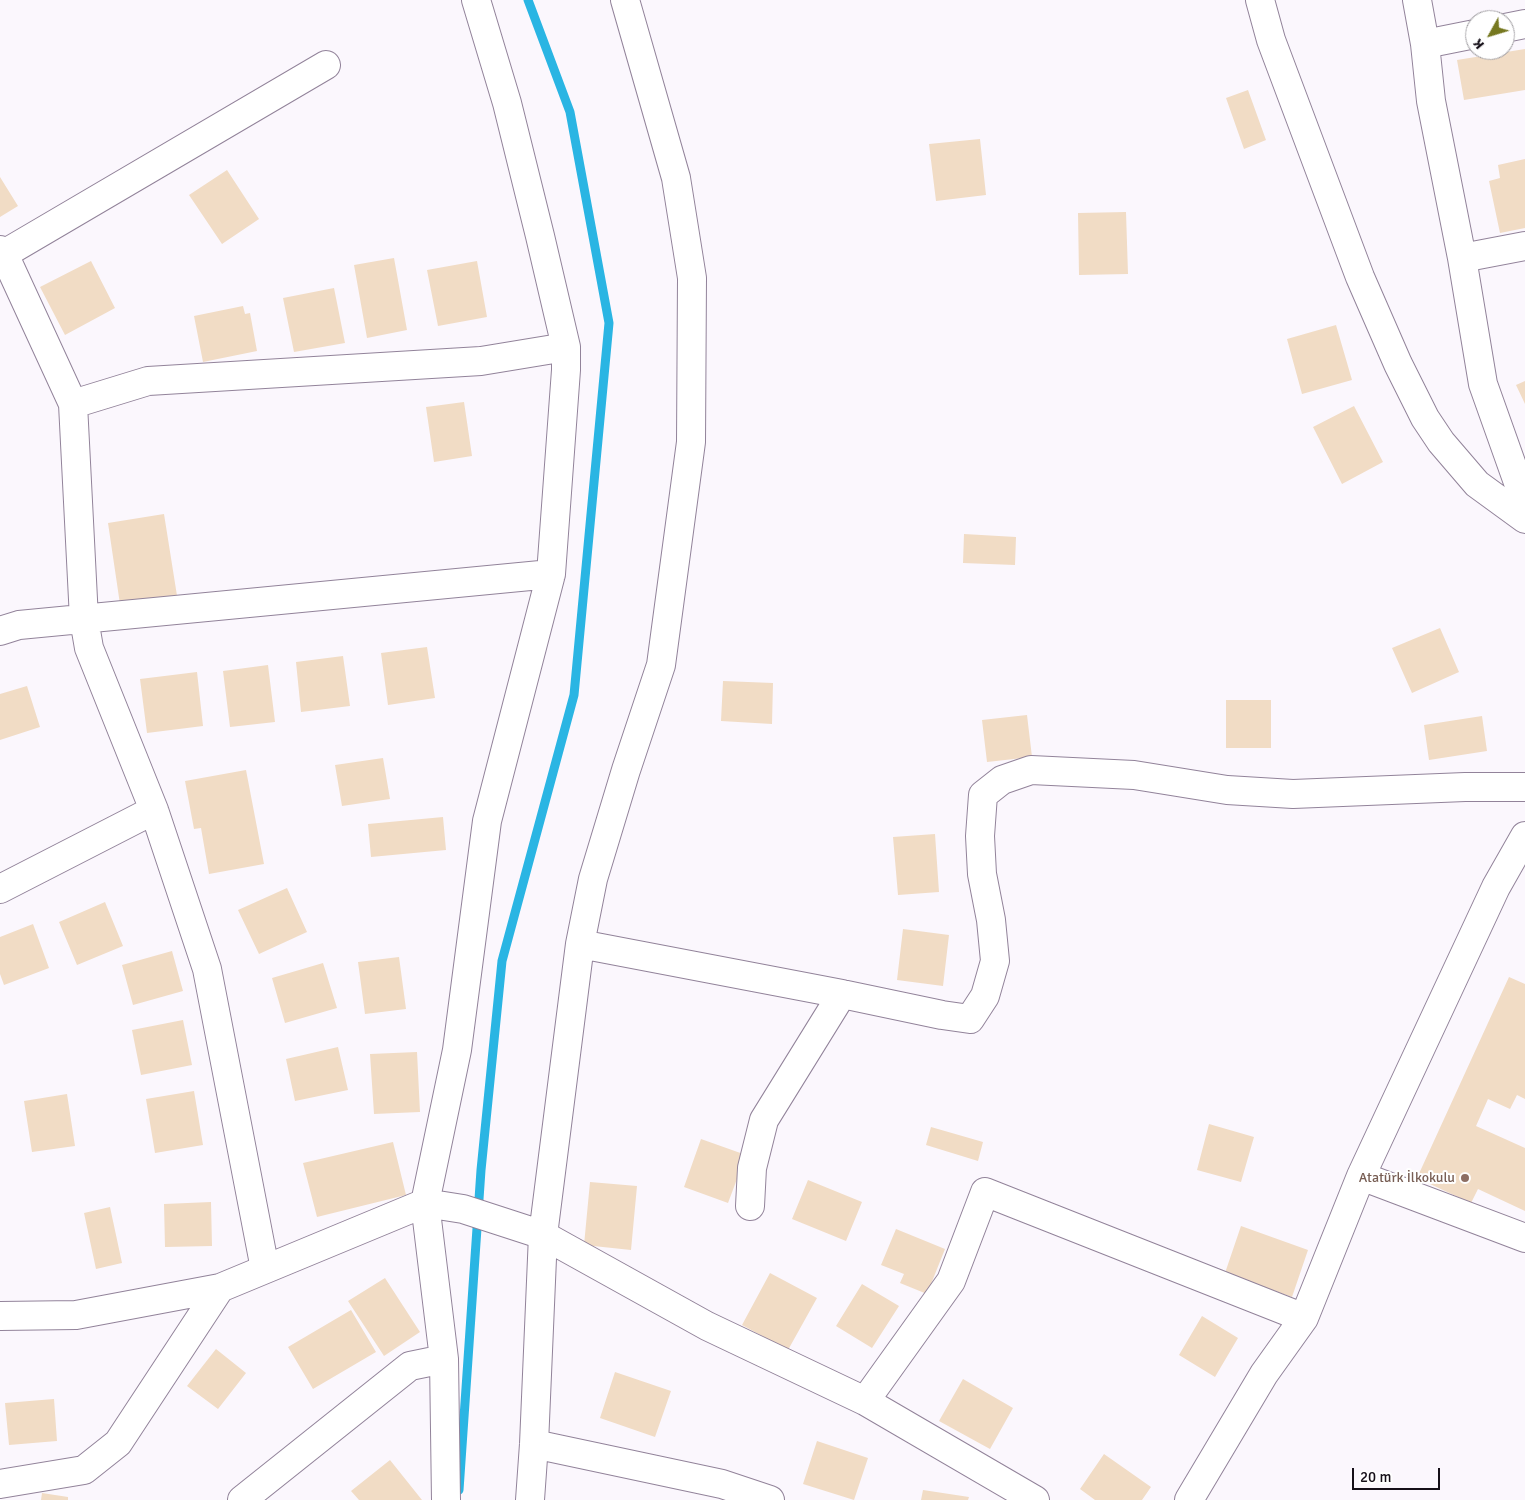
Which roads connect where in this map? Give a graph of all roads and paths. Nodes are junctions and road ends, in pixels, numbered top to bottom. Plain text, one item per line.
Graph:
1 (476, 0) edge
2 (626, 0) edge
3 (1260, 0) edge
4 (1417, 0) edge
5 (1465, 36) edge
6 (1425, 44) junction
7 (326, 65) dead end
8 (1525, 246) edge
9 (2, 252) edge
10 (1462, 258) junction
11 (566, 347) junction
12 (73, 404) junction
13 (1525, 502) edge
14 (1525, 519) edge
15 (551, 574) junction
16 (84, 619) junction
17 (0, 631) edge
18 (1525, 787) edge
19 (154, 810) junction
20 (1525, 836) edge
21 (1525, 875) edge
22 (1496, 887) junction
23 (0, 889) edge
24 (580, 944) junction
25 (842, 994) junction
26 (1361, 1176) junction
27 (425, 1203) junction
28 (750, 1206) dead end
29 (533, 1232) junction
30 (1525, 1238) edge
31 (265, 1269) junction
32 (220, 1288) junction
33 (0, 1316) edge
34 (1304, 1318) junction
35 (444, 1359) junction
36 (865, 1401) junction
37 (534, 1444) junction
38 (0, 1484) edge
39 (242, 1500) edge
40 (446, 1500) edge
41 (530, 1500) edge
42 (770, 1500) edge
43 (1035, 1500) edge
44 (1189, 1500) edge

1 - 11 street
2 - 24 street
3 - 14 street
4 - 6 street
5 - 6 street
6 - 10 street
7 - 9 street
8 - 10 street
9 - 12 street
10 - 13 street
11 - 12 street
11 - 15 street
12 - 16 street
15 - 16 street
15 - 27 street
16 - 17 street
16 - 19 street
18 - 25 street
19 - 23 street
19 - 31 street
20 - 22 street
21 - 22 street
22 - 26 street
24 - 25 street
24 - 29 street
25 - 28 street
26 - 30 street
26 - 34 street
27 - 29 street
27 - 31 street
27 - 35 street
29 - 36 street
29 - 37 street
31 - 32 street
32 - 33 street
32 - 38 street
34 - 36 street
34 - 44 street
35 - 39 street
35 - 40 street
36 - 43 street
37 - 41 street
37 - 42 street

